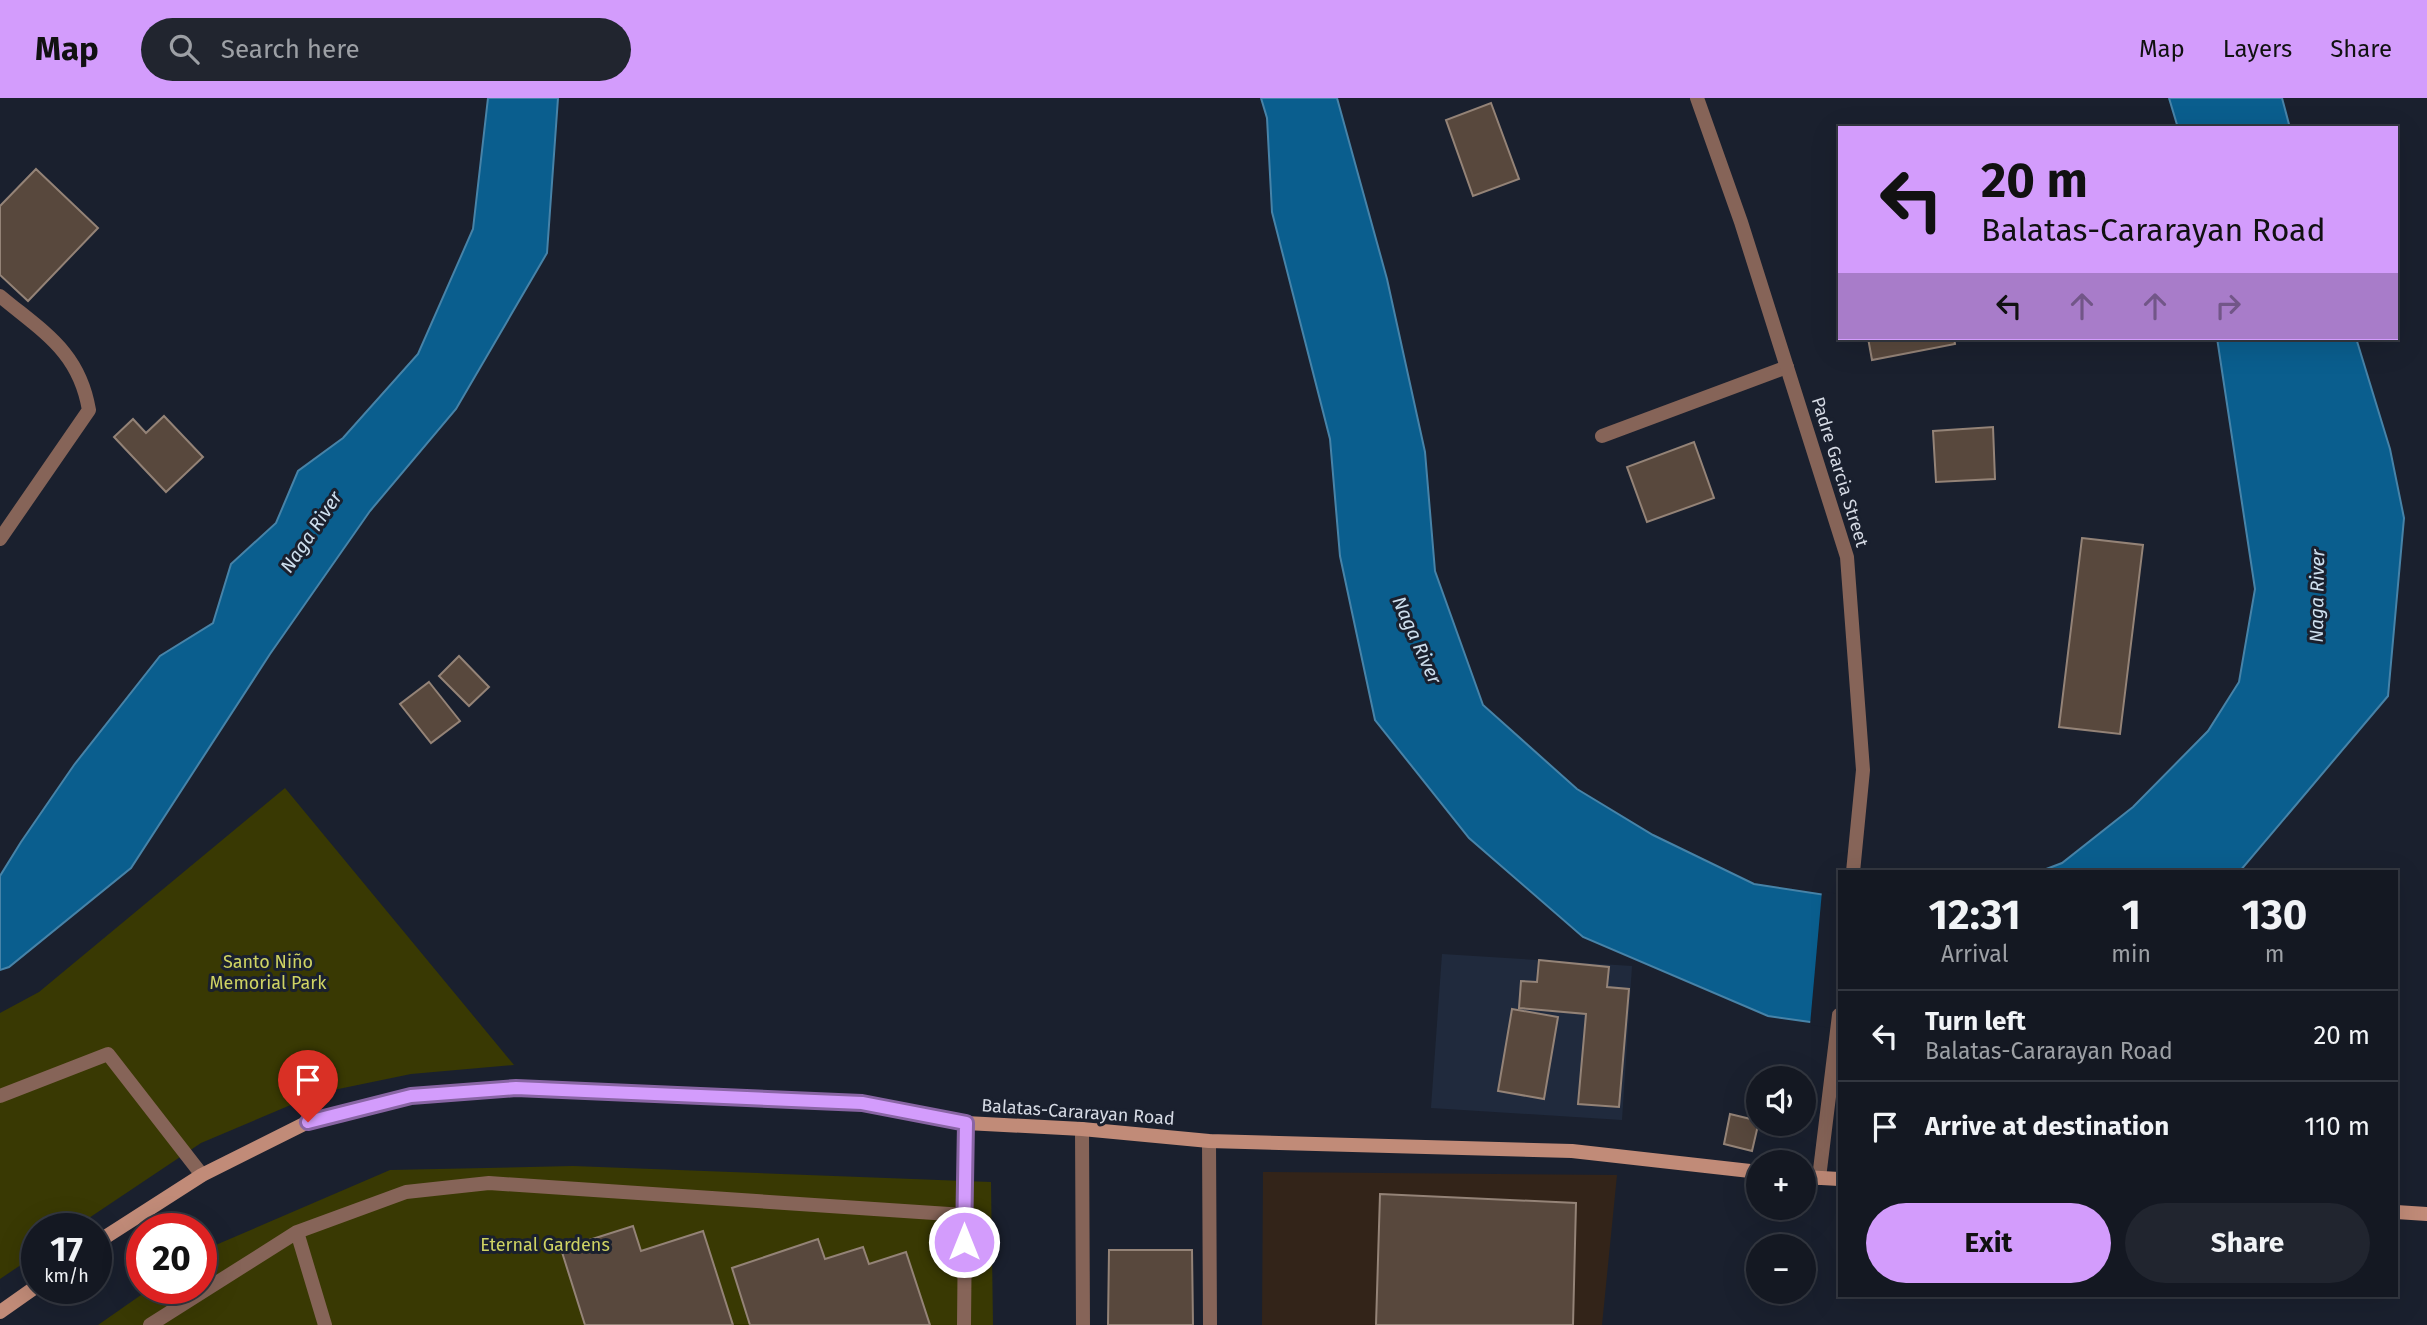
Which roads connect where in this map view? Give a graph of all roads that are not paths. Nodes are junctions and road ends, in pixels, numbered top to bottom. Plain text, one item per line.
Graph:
1 (1697, 98) edge
2 (0, 296) edge
3 (1787, 367) junction
4 (1602, 436) dead end
5 (0, 538) edge
6 (1853, 870) edge
7 (1838, 1028) edge
8 (4, 1096) edge
9 (966, 1123) junction
10 (1082, 1129) junction
11 (1209, 1141) junction
12 (1816, 1156) edge
13 (1746, 1171) edge
14 (202, 1175) junction
15 (1816, 1177) edge
16 (1838, 1179) edge
17 (2398, 1212) edge
18 (2427, 1214) edge
19 (964, 1215) junction
20 (297, 1232) junction
21 (112, 1233) edge
22 (21, 1297) edge
23 (172, 1309) junction
24 (0, 1312) edge
25 (149, 1325) edge
26 (177, 1325) edge
27 (325, 1325) edge
28 (964, 1325) edge
29 (1083, 1325) edge
30 (1210, 1325) edge

1 - 3 street, Padre Garcia Street
2 - 5 street
3 - 4 street
3 - 6 street, Padre Garcia Street
7 - 12 street
8 - 14 street
9 - 10 main road, Balatas-Cararayan Road
9 - 14 main road, Balatas-Cararayan Road
9 - 19 street
10 - 11 main road, Balatas-Cararayan Road
10 - 29 street
11 - 13 main road, Balatas-Cararayan Road
11 - 30 street
14 - 21 main road, Balatas-Cararayan Road
15 - 16 main road
17 - 18 main road
19 - 20 street
19 - 28 street
20 - 23 street
20 - 27 street
22 - 24 main road
23 - 25 street
23 - 26 street

